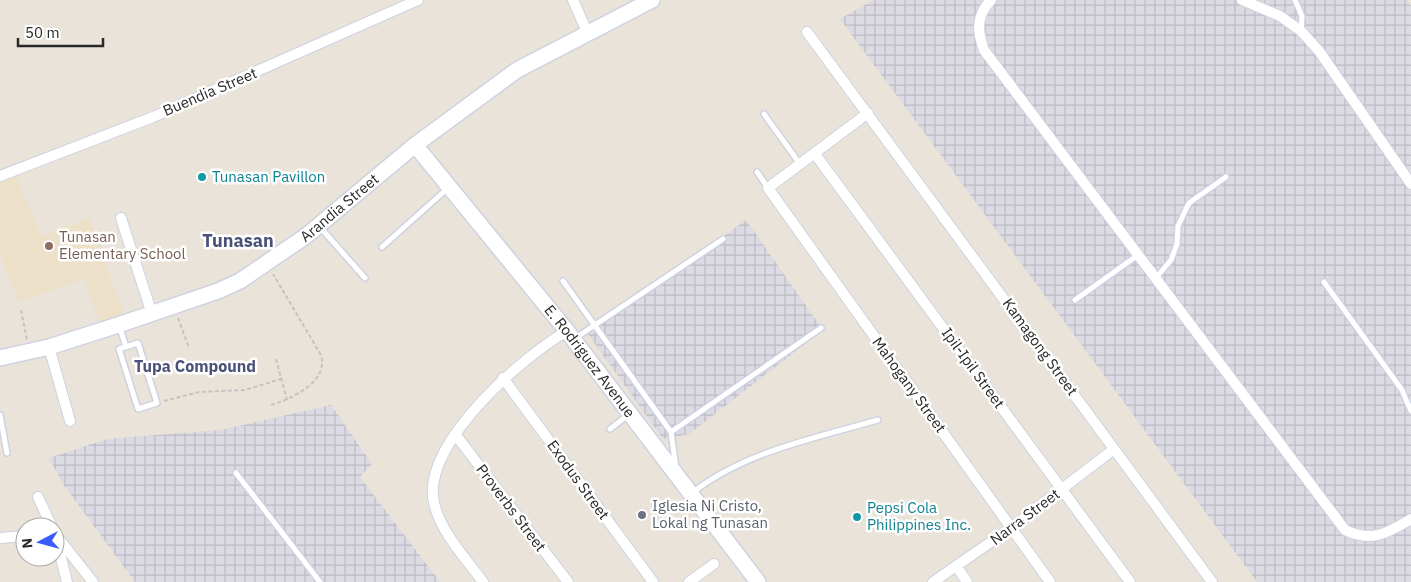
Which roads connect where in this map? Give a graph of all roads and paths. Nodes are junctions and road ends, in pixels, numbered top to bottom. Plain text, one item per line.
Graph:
1 (418, 0) edge
2 (573, 0) edge
3 (652, 0) edge
4 (991, 0) edge
5 (1242, 0) edge
6 (1295, 0) edge
7 (1301, 31) junction
8 (587, 32) junction
9 (807, 32) dead end
10 (868, 112) junction
11 (764, 114) dead end
12 (415, 145) junction
13 (815, 154) junction
14 (801, 165) junction
15 (756, 172) dead end
16 (0, 176) edge
17 (1226, 177) dead end
18 (1411, 184) edge
19 (448, 188) junction
20 (768, 188) junction
21 (121, 218) dead end
22 (319, 226) junction
23 (723, 239) dead end
24 (382, 247) dead end
25 (1138, 254) junction
26 (266, 263) junction
27 (365, 278) dead end
28 (1156, 278) junction
29 (563, 281) dead end
30 (1324, 282) dead end
31 (1075, 300) dead end
32 (174, 306) junction
33 (20, 310) dead end
34 (152, 314) junction
35 (594, 324) junction
36 (118, 325) junction
37 (821, 328) dead end
38 (570, 335) junction
39 (49, 347) junction
40 (126, 347) junction
41 (189, 348) dead end
42 (30, 352) junction
43 (0, 358) edge
44 (276, 360) dead end
45 (504, 378) junction
46 (281, 379) junction
47 (287, 400) junction
48 (157, 403) junction
49 (271, 405) dead end
50 (1411, 411) edge
51 (630, 413) junction
52 (0, 415) edge
53 (878, 420) dead end
54 (70, 421) dead end
55 (610, 429) dead end
56 (671, 432) junction
57 (455, 434) junction
58 (1114, 449) junction
59 (7, 453) dead end
60 (236, 472) dead end
61 (676, 473) junction
62 (1062, 488) junction
63 (692, 493) junction
64 (38, 497) dead end
65 (47, 517) edge
66 (1411, 519) edge
67 (1011, 528) junction
68 (15, 537) edge
69 (0, 538) edge
70 (65, 547) edge
71 (714, 564) dead end
72 (63, 567) edge
73 (956, 567) junction
74 (67, 582) edge
75 (93, 582) edge
76 (320, 582) edge
77 (483, 582) edge
78 (568, 582) edge
79 (652, 582) edge
80 (689, 582) edge
81 (758, 582) edge
82 (933, 582) edge
83 (967, 582) edge
84 (1050, 582) edge
85 (1130, 582) edge
86 (1212, 582) edge

1 - 16 street, Buendia Street
2 - 8 street
3 - 8 street, Arandia Street
4 - 25 street
5 - 7 street
6 - 7 lane
7 - 18 street
8 - 12 street, Arandia Street
9 - 10 street, Kamagong Street
10 - 13 street
10 - 58 street, Kamagong Street
11 - 14 lane
12 - 19 street, E. Rodriguez Avenue
12 - 22 street, Arandia Street
13 - 14 street
13 - 62 street, Ipil-Ipil Street
14 - 20 street
15 - 20 lane
17 - 28 lane
19 - 24 lane
19 - 38 street, E. Rodriguez Avenue
20 - 67 street, Mahogany Street
21 - 34 street
22 - 26 street, Arandia Street
22 - 27 lane
23 - 35 lane
25 - 28 street
25 - 31 lane
26 - 32 street, Arandia Street
26 - 47 path
28 - 66 street
29 - 35 lane
30 - 50 lane
32 - 34 street, Arandia Street
32 - 41 path
33 - 42 path
34 - 36 street, Arandia Street
35 - 38 lane
35 - 56 lane
36 - 39 street, Arandia Street
36 - 40 lane
37 - 56 lane
38 - 45 street
38 - 51 street, E. Rodriguez Avenue
39 - 42 street, Arandia Street
39 - 54 street
40 - 48 lane
40 - 48 lane
42 - 43 street, Arandia Street
44 - 46 path
45 - 57 street
45 - 79 street, Exodus Street
46 - 47 path
46 - 48 path
47 - 49 path
51 - 55 lane
51 - 61 street, E. Rodriguez Avenue
52 - 59 lane
53 - 63 lane
56 - 61 lane
57 - 77 street
57 - 78 street, Proverbs Street
58 - 62 street, Narra Street
58 - 86 street, Kamagong Street
60 - 76 lane
61 - 63 street, E. Rodriguez Avenue
62 - 67 street, Narra Street
62 - 85 street, Ipil-Ipil Street
63 - 81 street, E. Rodriguez Avenue
64 - 65 street
67 - 73 street, Narra Street
67 - 84 street, Mahogany Street
68 - 69 street
70 - 75 street
71 - 80 street
72 - 74 street
73 - 82 street, Narra Street
73 - 83 street

